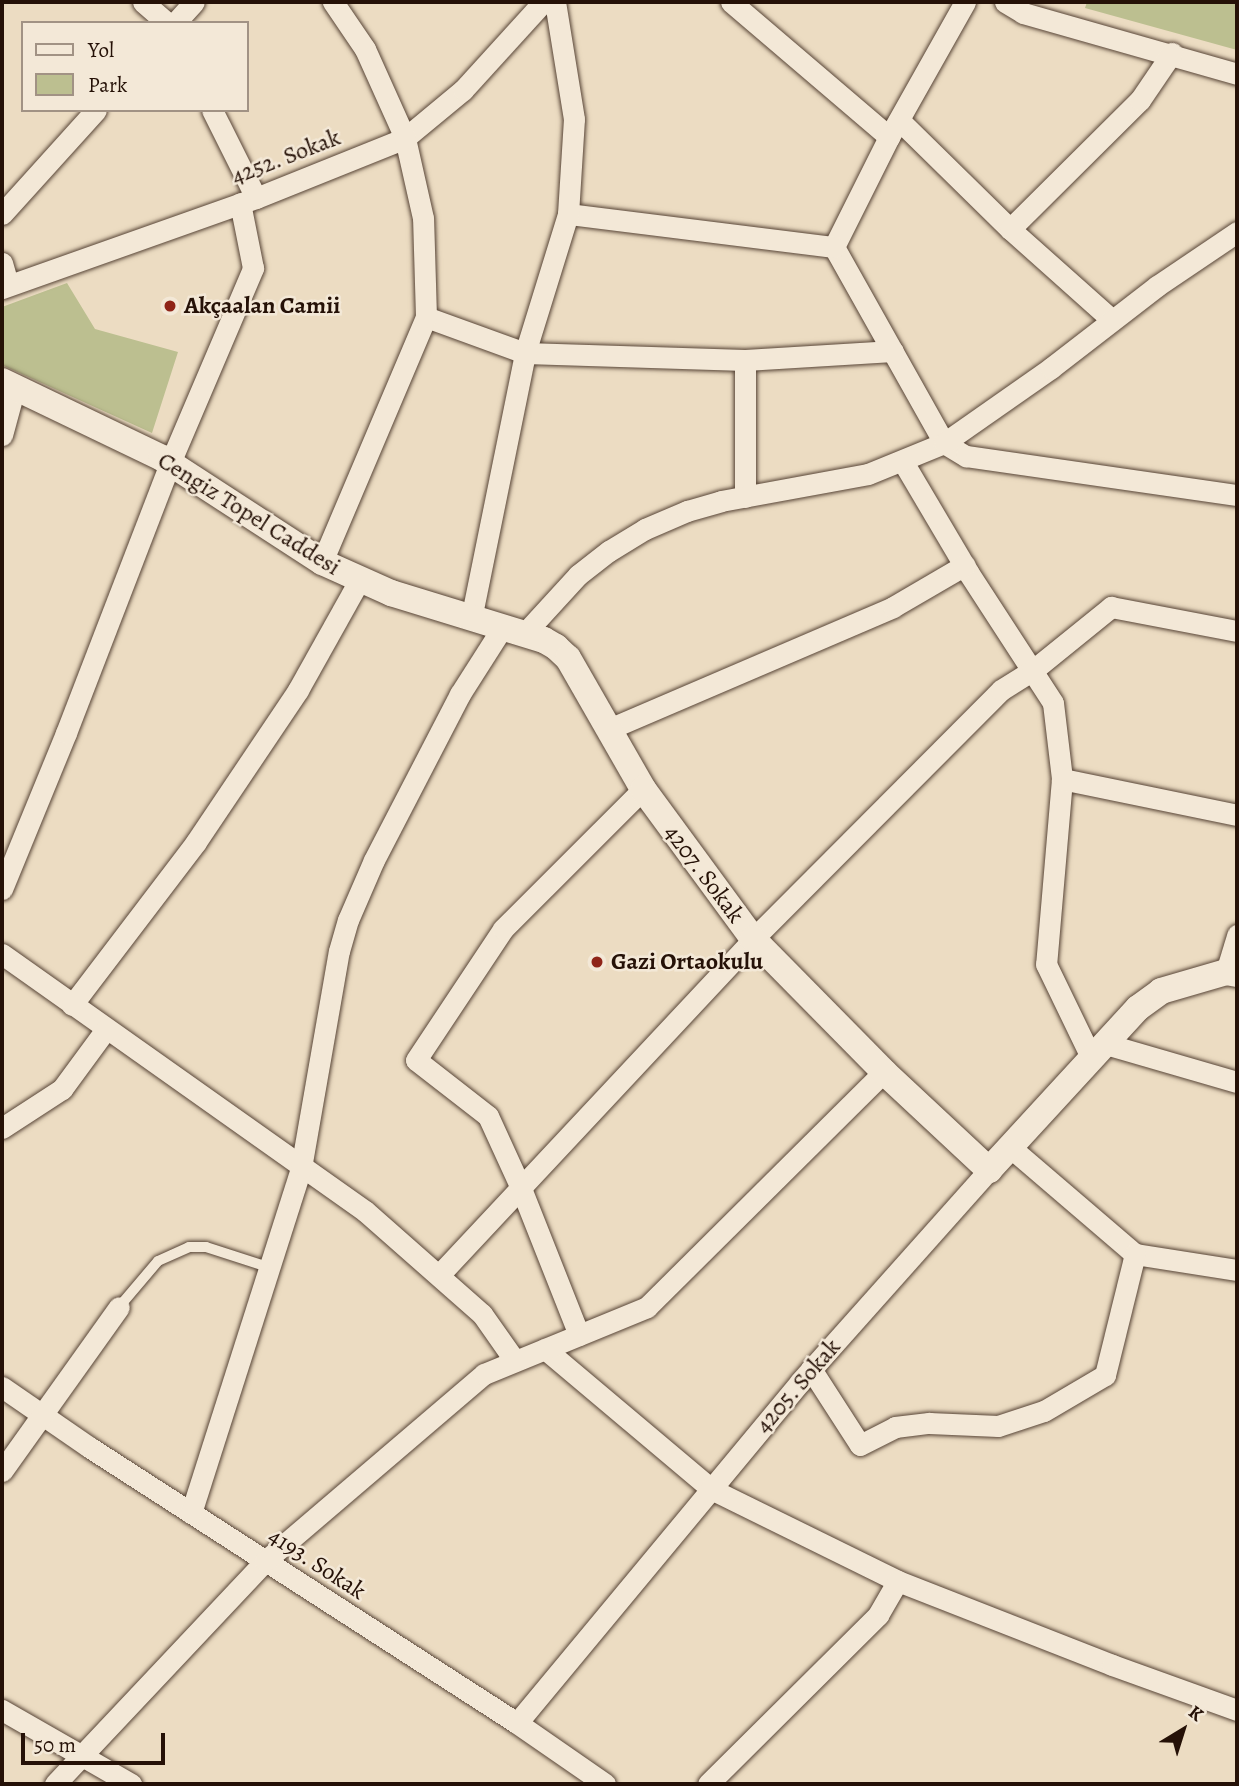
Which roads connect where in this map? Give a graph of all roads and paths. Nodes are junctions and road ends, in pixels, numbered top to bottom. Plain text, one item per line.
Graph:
1 (143, 2) edge
2 (194, 2) edge
3 (333, 2) edge
4 (543, 2) edge
5 (555, 2) edge
6 (731, 2) edge
7 (965, 2) edge
8 (1005, 2) edge
9 (165, 21) edge
10 (177, 21) edge
11 (1172, 53) junction
12 (1237, 74) edge
13 (94, 112) edge
14 (213, 112) edge
15 (894, 129) junction
16 (405, 138) junction
17 (248, 201) junction
18 (2, 214) edge
19 (568, 215) junction
20 (1010, 229) junction
21 (1237, 232) edge
22 (834, 247) junction
23 (2, 263) edge
24 (5, 286) edge
25 (426, 317) junction
26 (1111, 319) junction
27 (893, 351) junction
28 (526, 354) junction
29 (745, 360) junction
30 (8, 384) edge
31 (2, 435) edge
32 (944, 443) junction
33 (903, 462) junction
34 (170, 463) junction
35 (1237, 495) edge
36 (745, 497) junction
37 (322, 562) junction
38 (965, 565) junction
39 (360, 579) junction
40 (471, 619) junction
41 (1237, 631) edge
42 (523, 634) junction
43 (1032, 671) junction
44 (609, 729) junction
45 (1062, 779) junction
46 (643, 789) junction
47 (1237, 815) edge
48 (2, 889) edge
49 (1237, 935) edge
50 (753, 939) junction
51 (2, 954) edge
52 (1232, 973) edge
53 (72, 1004) junction
54 (106, 1028) junction
55 (1099, 1051) junction
56 (884, 1072) junction
57 (1237, 1082) edge
58 (2, 1128) edge
59 (1010, 1147) junction
60 (301, 1168) junction
61 (989, 1170) junction
62 (520, 1186) junction
63 (1135, 1254) junction
64 (268, 1268) junction
65 (1237, 1270) edge
66 (439, 1275) junction
67 (119, 1307) joint
68 (579, 1335) junction
69 (545, 1349) junction
70 (515, 1361) junction
71 (811, 1369) junction
72 (2, 1387) edge
73 (41, 1413) junction
74 (2, 1471) edge
75 (711, 1489) junction
76 (191, 1513) junction
77 (265, 1561) junction
78 (898, 1581) junction
79 (2, 1710) edge
80 (1237, 1710) edge
81 (517, 1723) junction
82 (83, 1755) junction
83 (55, 1784) edge
84 (131, 1784) edge
85 (605, 1784) edge
86 (708, 1784) edge

1 - 9 street
2 - 10 street
3 - 16 street
4 - 16 street, 4252. Sokak
5 - 19 street
6 - 15 street
7 - 15 street
8 - 11 street
11 - 12 street
11 - 20 street
13 - 18 street
14 - 17 street
15 - 20 street
15 - 22 street
16 - 17 street, 4252. Sokak
16 - 25 street
17 - 24 street, 4252. Sokak
17 - 34 street
19 - 22 street
19 - 28 street
20 - 26 street
21 - 26 street
22 - 27 street
23 - 24 street
25 - 28 street
25 - 37 street
26 - 32 street
27 - 29 street
27 - 32 street
28 - 29 street
28 - 40 street
29 - 36 street
30 - 31 street
30 - 34 street, Cengiz Topel Caddesi
32 - 33 street
32 - 35 street
33 - 36 street
33 - 38 street
34 - 37 street, Cengiz Topel Caddesi
34 - 48 street
36 - 42 street
37 - 39 street, Cengiz Topel Caddesi
38 - 43 street
38 - 44 street
39 - 40 street, Cengiz Topel Caddesi
39 - 53 street
40 - 42 street, Cengiz Topel Caddesi
41 - 43 street
42 - 44 street, 4207. Sokak
42 - 60 street
43 - 45 street
43 - 50 street
44 - 46 street, 4207. Sokak
45 - 47 street
45 - 55 street
46 - 50 street, 4207. Sokak
46 - 62 street
49 - 52 street
50 - 56 street, 4207. Sokak
50 - 62 street
51 - 53 street
52 - 55 street, 4205. Sokak
53 - 54 street
54 - 58 street
54 - 60 street
55 - 57 street
55 - 59 street, 4205. Sokak
56 - 61 street, 4207. Sokak
56 - 68 street
59 - 61 street, 4205. Sokak
59 - 63 street
60 - 64 street
60 - 66 street
61 - 71 street, 4205. Sokak
62 - 66 street
62 - 68 street
63 - 65 street
63 - 71 street
64 - 67 lane
64 - 76 street
66 - 70 street
67 - 73 street
68 - 69 street
69 - 70 street
69 - 75 street
70 - 77 street
71 - 75 street, 4205. Sokak
72 - 73 street, 4193. Sokak
73 - 74 street
73 - 76 street, 4193. Sokak
75 - 78 street
75 - 81 street, 4205. Sokak
76 - 77 street, 4193. Sokak
77 - 81 street, 4193. Sokak
77 - 82 street
78 - 80 street
78 - 86 street
79 - 82 street
81 - 85 street, 4193. Sokak
82 - 83 street
82 - 84 street

